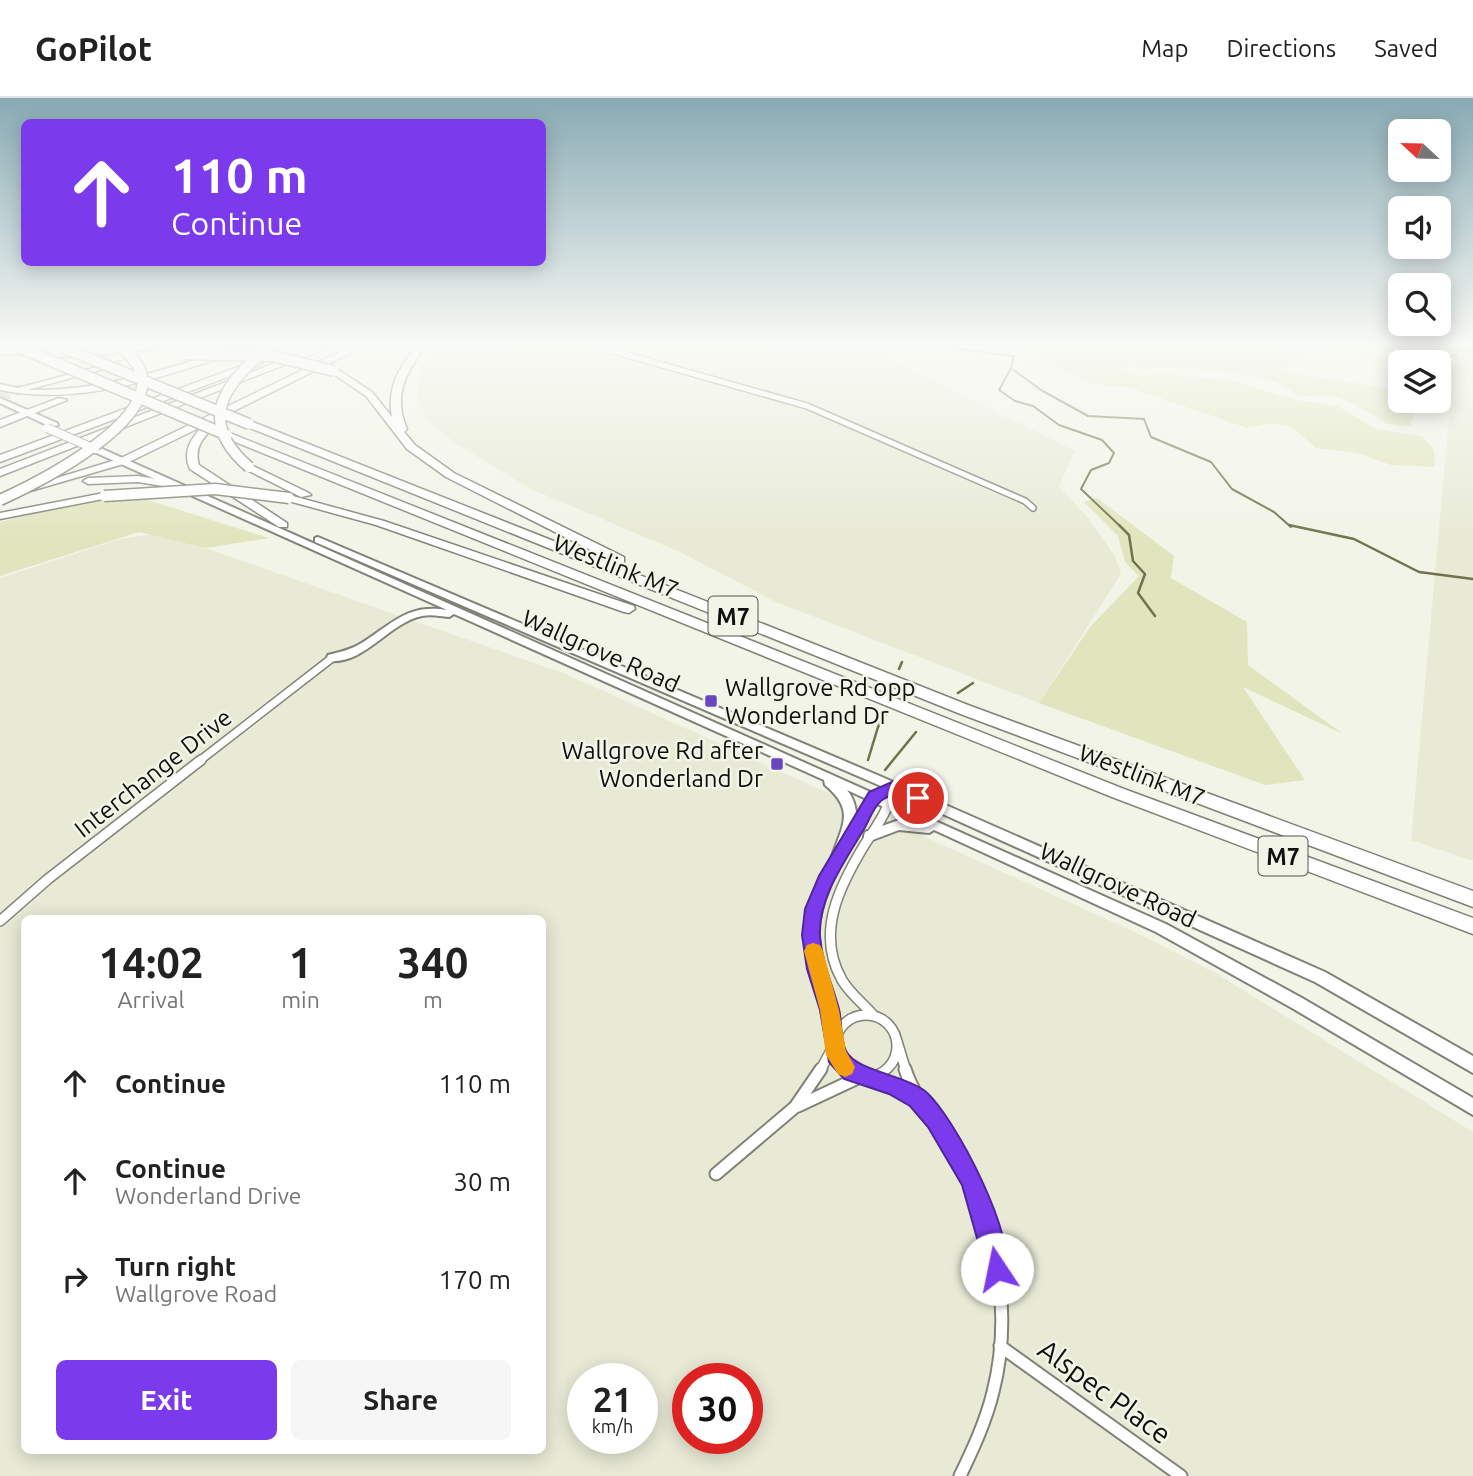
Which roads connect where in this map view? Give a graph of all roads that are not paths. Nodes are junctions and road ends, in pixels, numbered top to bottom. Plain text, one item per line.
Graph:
1 (15, 411) edge
2 (19, 411) edge
3 (32, 411) edge
4 (126, 411) edge
5 (129, 411) edge
6 (158, 411) edge
7 (171, 411) edge
8 (218, 411) edge
9 (219, 411) edge
10 (226, 411) edge
11 (228, 411) edge
12 (382, 411) edge
13 (398, 411) edge
14 (819, 411) edge
15 (24, 414) junction
16 (0, 424) edge
17 (418, 451) junction
18 (0, 459) edge
19 (126, 459) junction
20 (0, 472) edge
21 (175, 485) junction
22 (0, 499) edge
23 (1033, 508) dead end
24 (353, 514) junction
25 (0, 516) edge
26 (283, 525) junction
27 (515, 637) junction
28 (554, 640) junction
29 (543, 650) junction
30 (777, 657) junction
31 (332, 658) joint
32 (980, 713) junction
33 (809, 768) junction
34 (894, 787) junction
35 (874, 797) junction
36 (891, 804) junction
37 (870, 836) junction
38 (839, 856) junction
39 (1017, 862) junction
40 (1473, 899) edge
41 (1449, 918) junction
42 (0, 921) edge
43 (1473, 926) edge
44 (1473, 937) edge
45 (874, 1016) junction
46 (896, 1038) junction
47 (834, 1040) junction
48 (1473, 1065) edge
49 (865, 1077) junction
50 (918, 1099) junction
51 (795, 1107) junction
52 (1473, 1107) edge
53 (716, 1174) dead end
54 (1000, 1346) junction
55 (960, 1476) edge
56 (1181, 1476) edge

1 - 15 main road, Wallgrove Road
2 - 15 main road, Wallgrove Road
3 - 15 highway
4 - 18 highway
5 - 22 highway, bridge
6 - 20 highway
7 - 30 highway, Westlink M7 / M7, bridge
8 - 32 highway, Westlink M7 / M7, bridge
9 - 24 highway, bridge
10 - 19 highway
11 - 26 highway
12 - 17 highway, bridge
13 - 17 highway
14 - 23 street
15 - 16 highway
15 - 19 main road, Wallgrove Road, bridge
17 - 32 highway
19 - 21 main road, Wallgrove Road
19 - 22 highway
19 - 26 main road, Wallgrove Road
21 - 22 highway
21 - 27 main road, Wallgrove Road
24 - 25 highway, bridge
24 - 30 highway
26 - 28 main road, Wallgrove Road
27 - 29 main road, Wallgrove Road
27 - 31 main road
28 - 29 main road
28 - 34 main road, Wallgrove Road
29 - 33 main road, Wallgrove Road
30 - 41 highway, Westlink M7 / M7
31 - 42 street, Interchange Drive
32 - 40 highway, Westlink M7 / M7
33 - 35 main road, Wallgrove Road
33 - 38 main road
34 - 35 street
34 - 36 street
34 - 48 main road, Wallgrove Road
35 - 36 main road, Wallgrove Road
35 - 38 street
36 - 37 street
36 - 39 main road, Wallgrove Road
37 - 39 main road
37 - 45 street
38 - 47 street
39 - 52 main road, Wallgrove Road
41 - 43 highway, Westlink M7 / M7
41 - 44 highway, M7
45 - 46 street
45 - 47 street
46 - 49 street
46 - 50 street
47 - 49 street
47 - 51 street
49 - 50 street
49 - 51 street
50 - 54 street
51 - 53 street
54 - 55 street
54 - 56 street, Alspec Place

